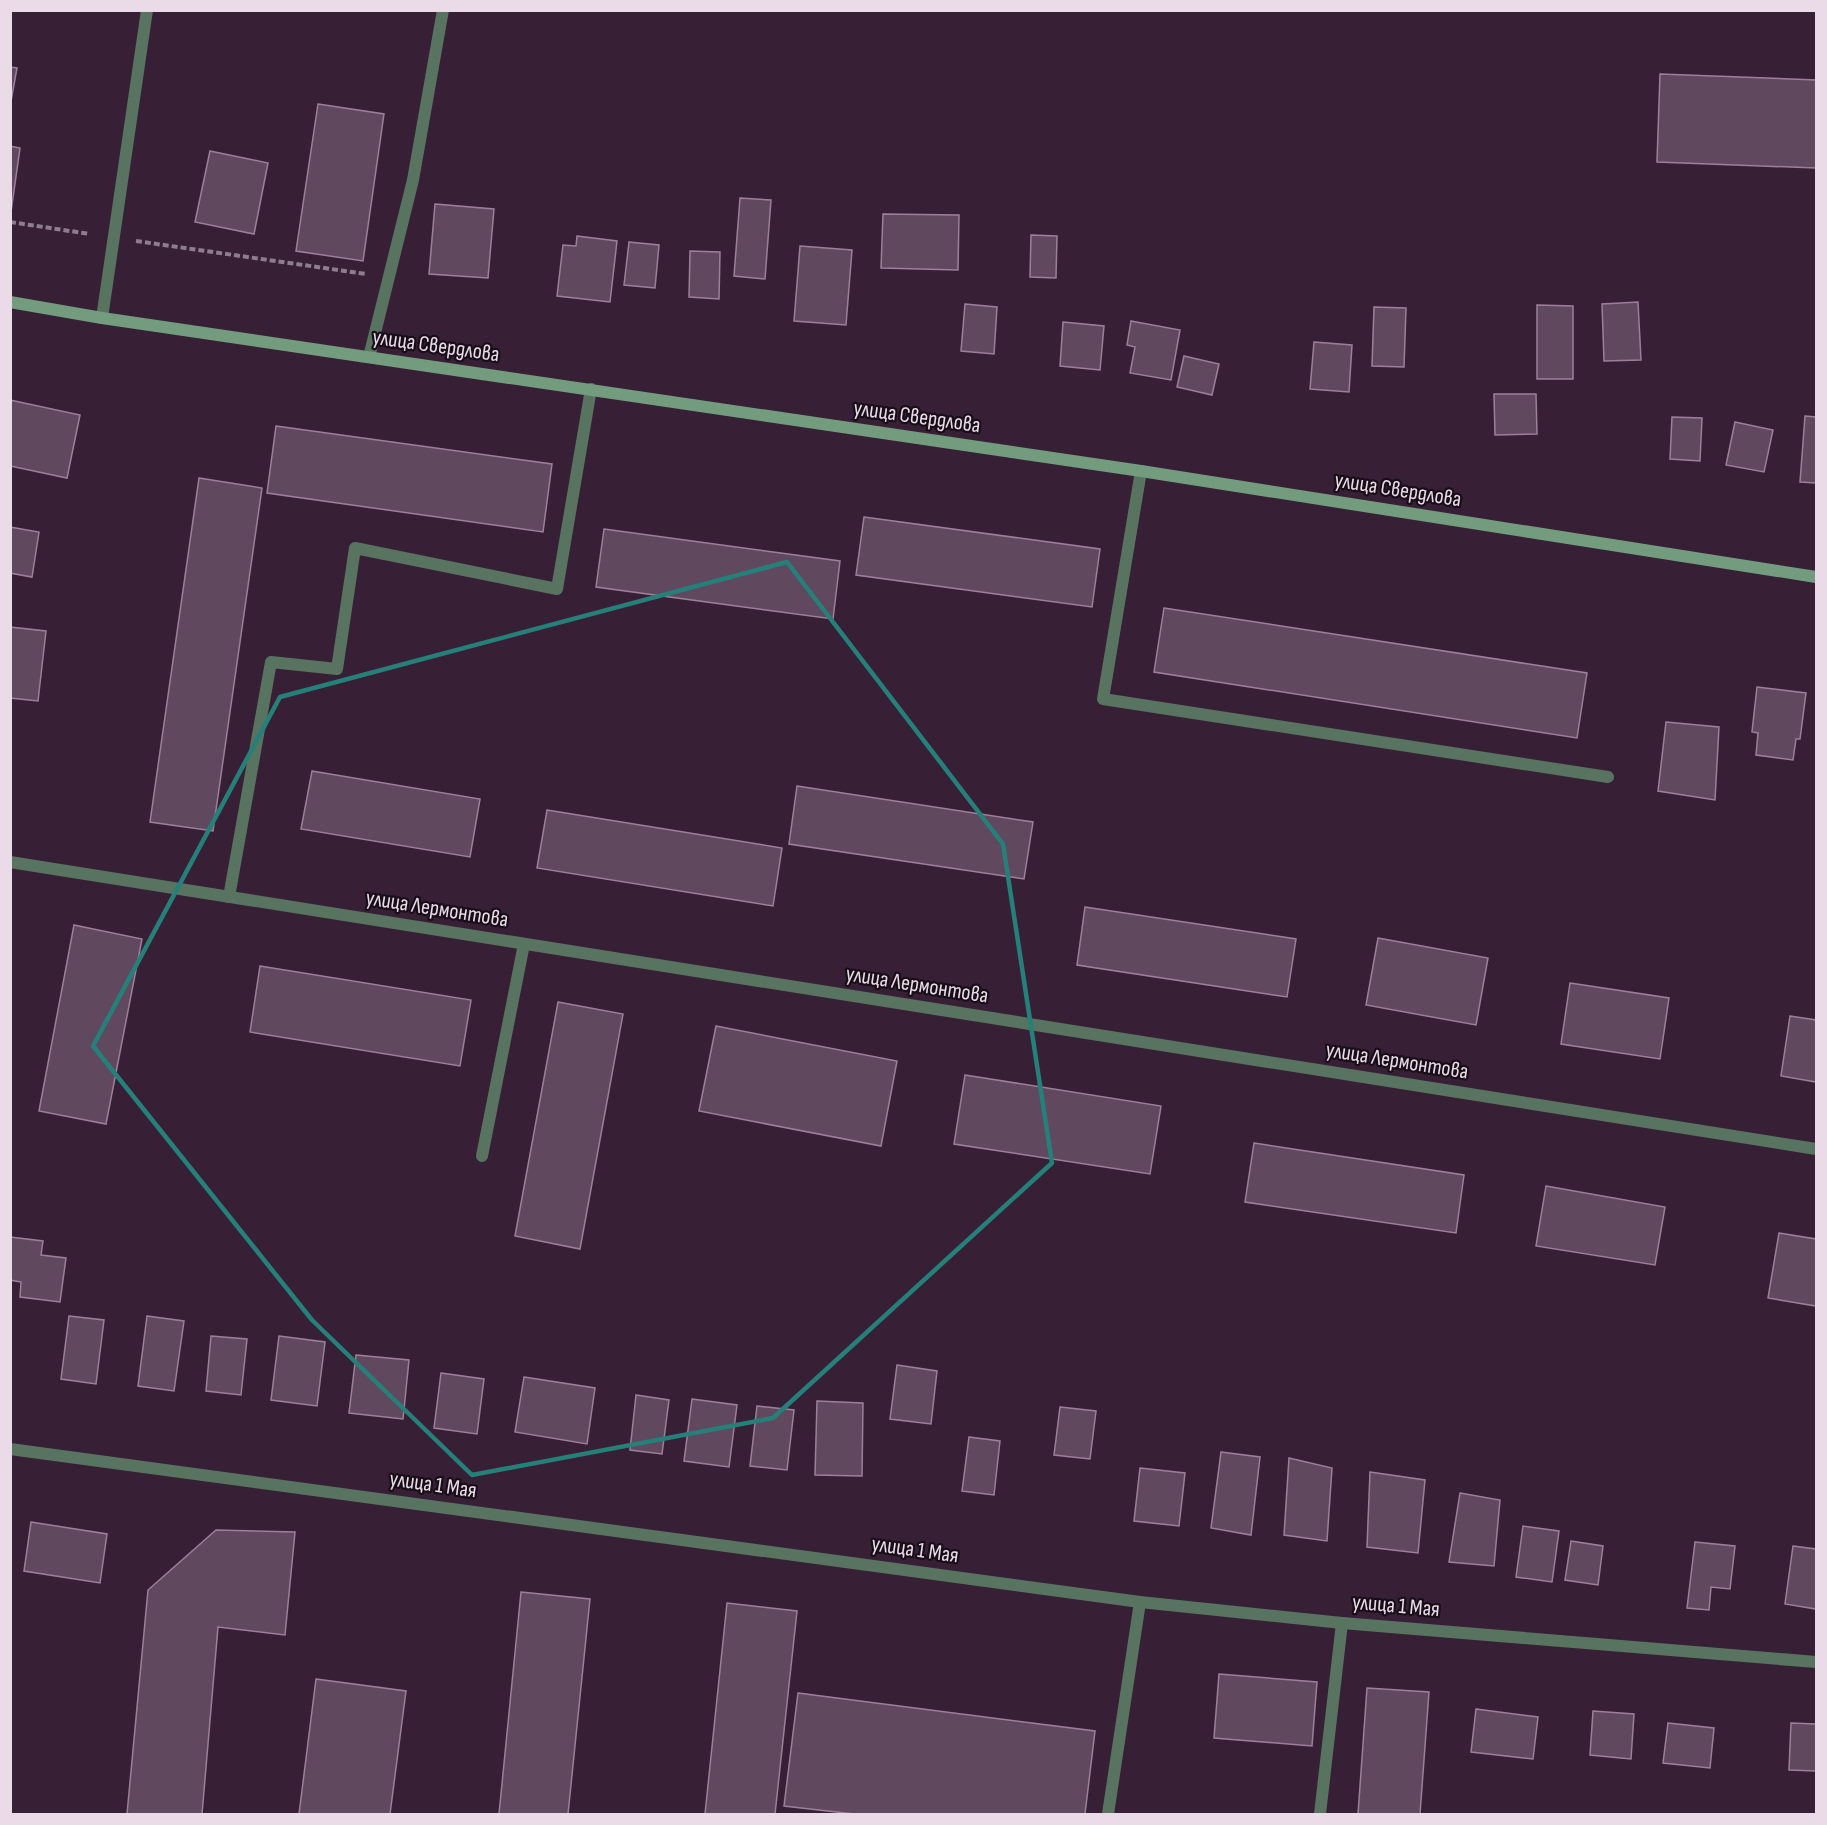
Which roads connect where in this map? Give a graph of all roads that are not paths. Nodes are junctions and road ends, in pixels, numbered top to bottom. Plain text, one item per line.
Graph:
1 (147, 10) edge
2 (443, 10) edge
3 (10, 302) edge
4 (102, 318) junction
5 (369, 357) junction
6 (591, 389) junction
7 (1141, 471) junction
8 (1816, 577) edge
9 (1608, 777) dead end
10 (10, 862) edge
11 (229, 897) junction
12 (524, 944) junction
13 (1816, 1149) edge
14 (482, 1156) dead end
15 (10, 1449) edge
16 (1140, 1602) junction
17 (1342, 1623) junction
18 (1816, 1662) edge
19 (1108, 1815) edge
20 (1320, 1815) edge

1 - 4 street
2 - 5 street
3 - 4 main road, улица Свердлова
4 - 5 main road, улица Свердлова
5 - 6 main road, улица Свердлова
6 - 7 main road, улица Свердлова
6 - 11 street
7 - 8 main road, улица Свердлова
7 - 9 street
10 - 11 street, улица Лермонтова
11 - 12 street, улица Лермонтова
12 - 13 street, улица Лермонтова
12 - 14 street
15 - 16 street, улица 1 Мая
16 - 17 street, улица 1 Мая
16 - 19 street
17 - 18 street, улица 1 Мая
17 - 20 street

